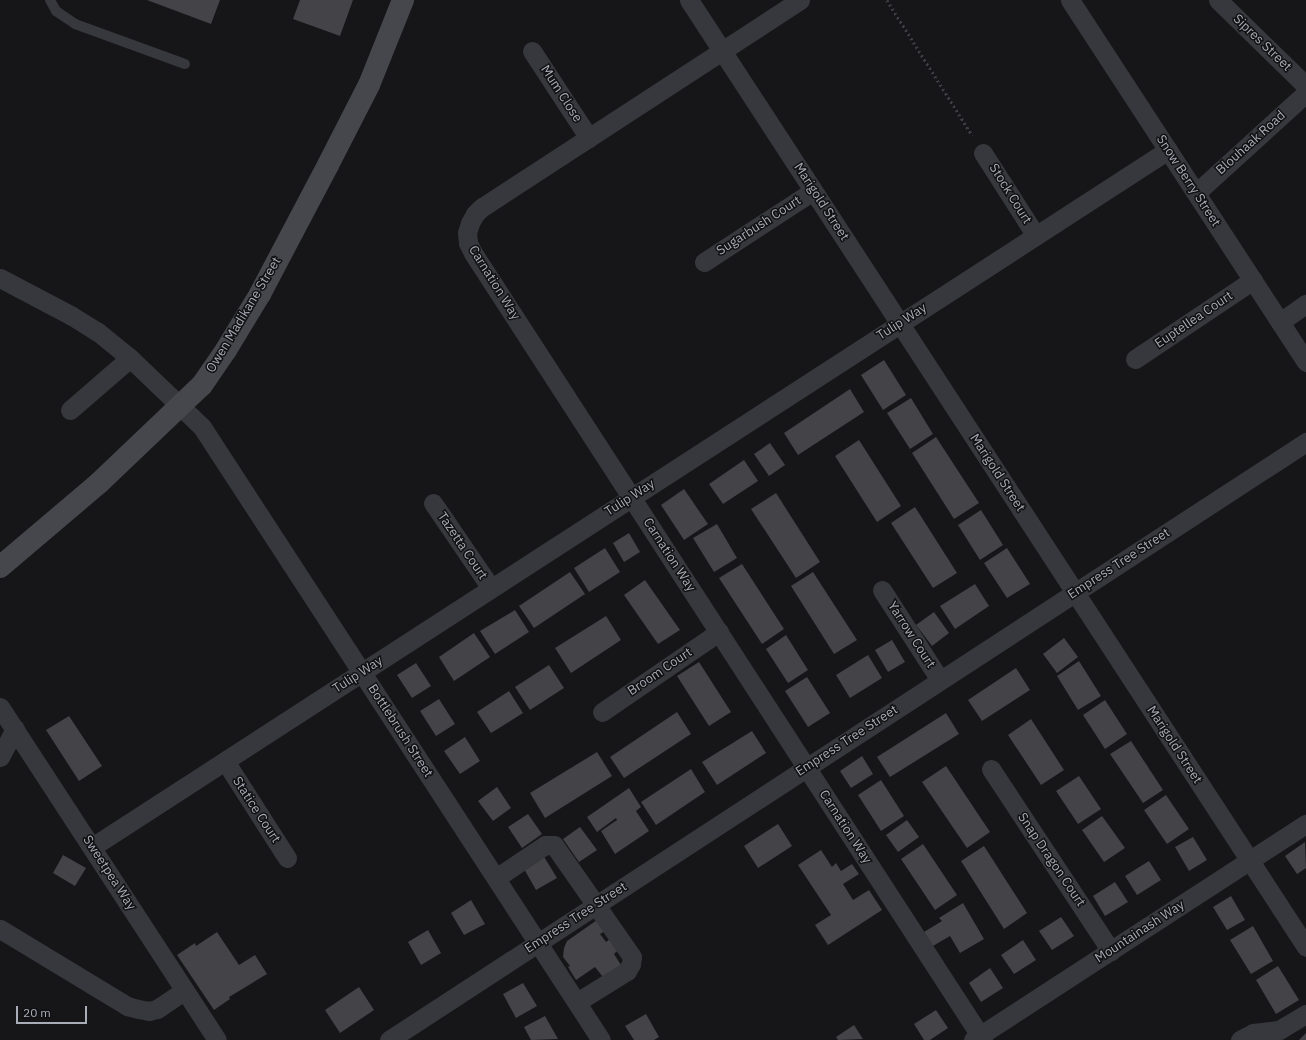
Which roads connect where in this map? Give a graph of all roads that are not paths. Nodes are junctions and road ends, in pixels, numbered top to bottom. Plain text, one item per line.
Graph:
1 (50, 0) edge
2 (403, 0) edge
3 (689, 0) edge
4 (800, 0) edge
5 (1070, 0) edge
6 (1218, 0) edge
7 (532, 51) dead end
8 (722, 51) junction
9 (185, 64) dead end
10 (1306, 86) edge
11 (1306, 93) edge
12 (589, 138) junction
13 (1168, 150) junction
14 (983, 153) road end
15 (813, 191) junction
16 (1196, 193) junction
17 (1036, 236) junction
18 (704, 262) dead end
19 (0, 278) edge
20 (1252, 280) junction
21 (1306, 304) edge
22 (1280, 322) junction
23 (900, 324) junction
24 (130, 358) junction
25 (1135, 359) dead end
26 (1306, 362) edge
27 (180, 407) junction
28 (70, 410) dead end
29 (1306, 442) edge
30 (632, 498) junction
31 (433, 503) dead end
32 (0, 567) edge
33 (491, 588) junction
34 (882, 590) dead end
35 (1075, 592) junction
36 (719, 632) junction
37 (362, 672) junction
38 (940, 680) junction
39 (0, 707) edge
40 (602, 712) dead end
41 (16, 729) junction
42 (0, 757) edge
43 (225, 761) junction
44 (807, 767) junction
45 (991, 769) dead end
46 (1306, 824) edge
47 (92, 847) junction
48 (287, 858) dead end
49 (1250, 860) junction
50 (496, 878) junction
51 (596, 905) junction
52 (0, 929) edge
53 (538, 943) junction
54 (1306, 947) edge
55 (1111, 950) junction
56 (184, 991) junction
57 (577, 1002) junction
58 (1306, 1014) edge
59 (979, 1038) edge
60 (217, 1040) edge
61 (389, 1040) edge
62 (601, 1040) edge
63 (1240, 1040) edge

1 - 9 lane
2 - 27 street, Owen Madikane Street
3 - 8 street, Marigold Street
4 - 8 street, Carnation Way
5 - 13 street, Snow Berry Street
6 - 10 street, Sipres Street
7 - 12 street, Mum Close
8 - 12 street, Carnation Way
8 - 15 street, Marigold Street
11 - 16 street, Blouhaak Road
12 - 30 street, Carnation Way
13 - 16 street, Snow Berry Street
13 - 17 street, Tulip Way
14 - 17 street, Stock Court
15 - 18 street, Sugarbush Court
15 - 23 street, Marigold Street
16 - 20 street, Snow Berry Street
17 - 23 street, Tulip Way
19 - 24 street, Bottlebrush Street
20 - 22 street, Snow Berry Street
20 - 25 street, Euptellea Court
21 - 22 street
22 - 26 street, Snow Berry Street
23 - 30 street, Tulip Way
23 - 35 street, Marigold Street
24 - 27 street, Bottlebrush Street
24 - 28 street
27 - 32 street, Owen Madikane Street
27 - 37 street, Bottlebrush Street
29 - 35 street, Empress Tree Street
30 - 33 street, Tulip Way
30 - 36 street, Carnation Way
31 - 33 street, Tazetta Court
33 - 37 street, Tulip Way
34 - 38 street, Yarrow Court
35 - 38 street, Empress Tree Street
35 - 49 street, Marigold Street
36 - 40 street, Broom Court
36 - 44 street, Carnation Way
37 - 43 street, Tulip Way
37 - 50 street, Bottlebrush Street
38 - 44 street, Empress Tree Street
39 - 41 street, Sweetpea Way
41 - 42 street
41 - 47 street, Sweetpea Way
43 - 47 street, Tulip Way
43 - 48 street, Statice Court
44 - 51 street, Empress Tree Street
44 - 59 street, Carnation Way
45 - 55 street, Snap Dragon Court
46 - 49 street, Mountainash Way
47 - 56 street, Sweetpea Way
49 - 54 street, Marigold Street
49 - 55 street, Mountainash Way
50 - 51 street
50 - 53 street, Bottlebrush Street
51 - 53 street, Empress Tree Street
51 - 57 street
52 - 56 street
53 - 57 street, Bottlebrush Street
53 - 61 street, Empress Tree Street
55 - 59 street, Mountainash Way
56 - 60 street, Sweetpea Way
57 - 62 street, Bottlebrush Street
58 - 63 street

